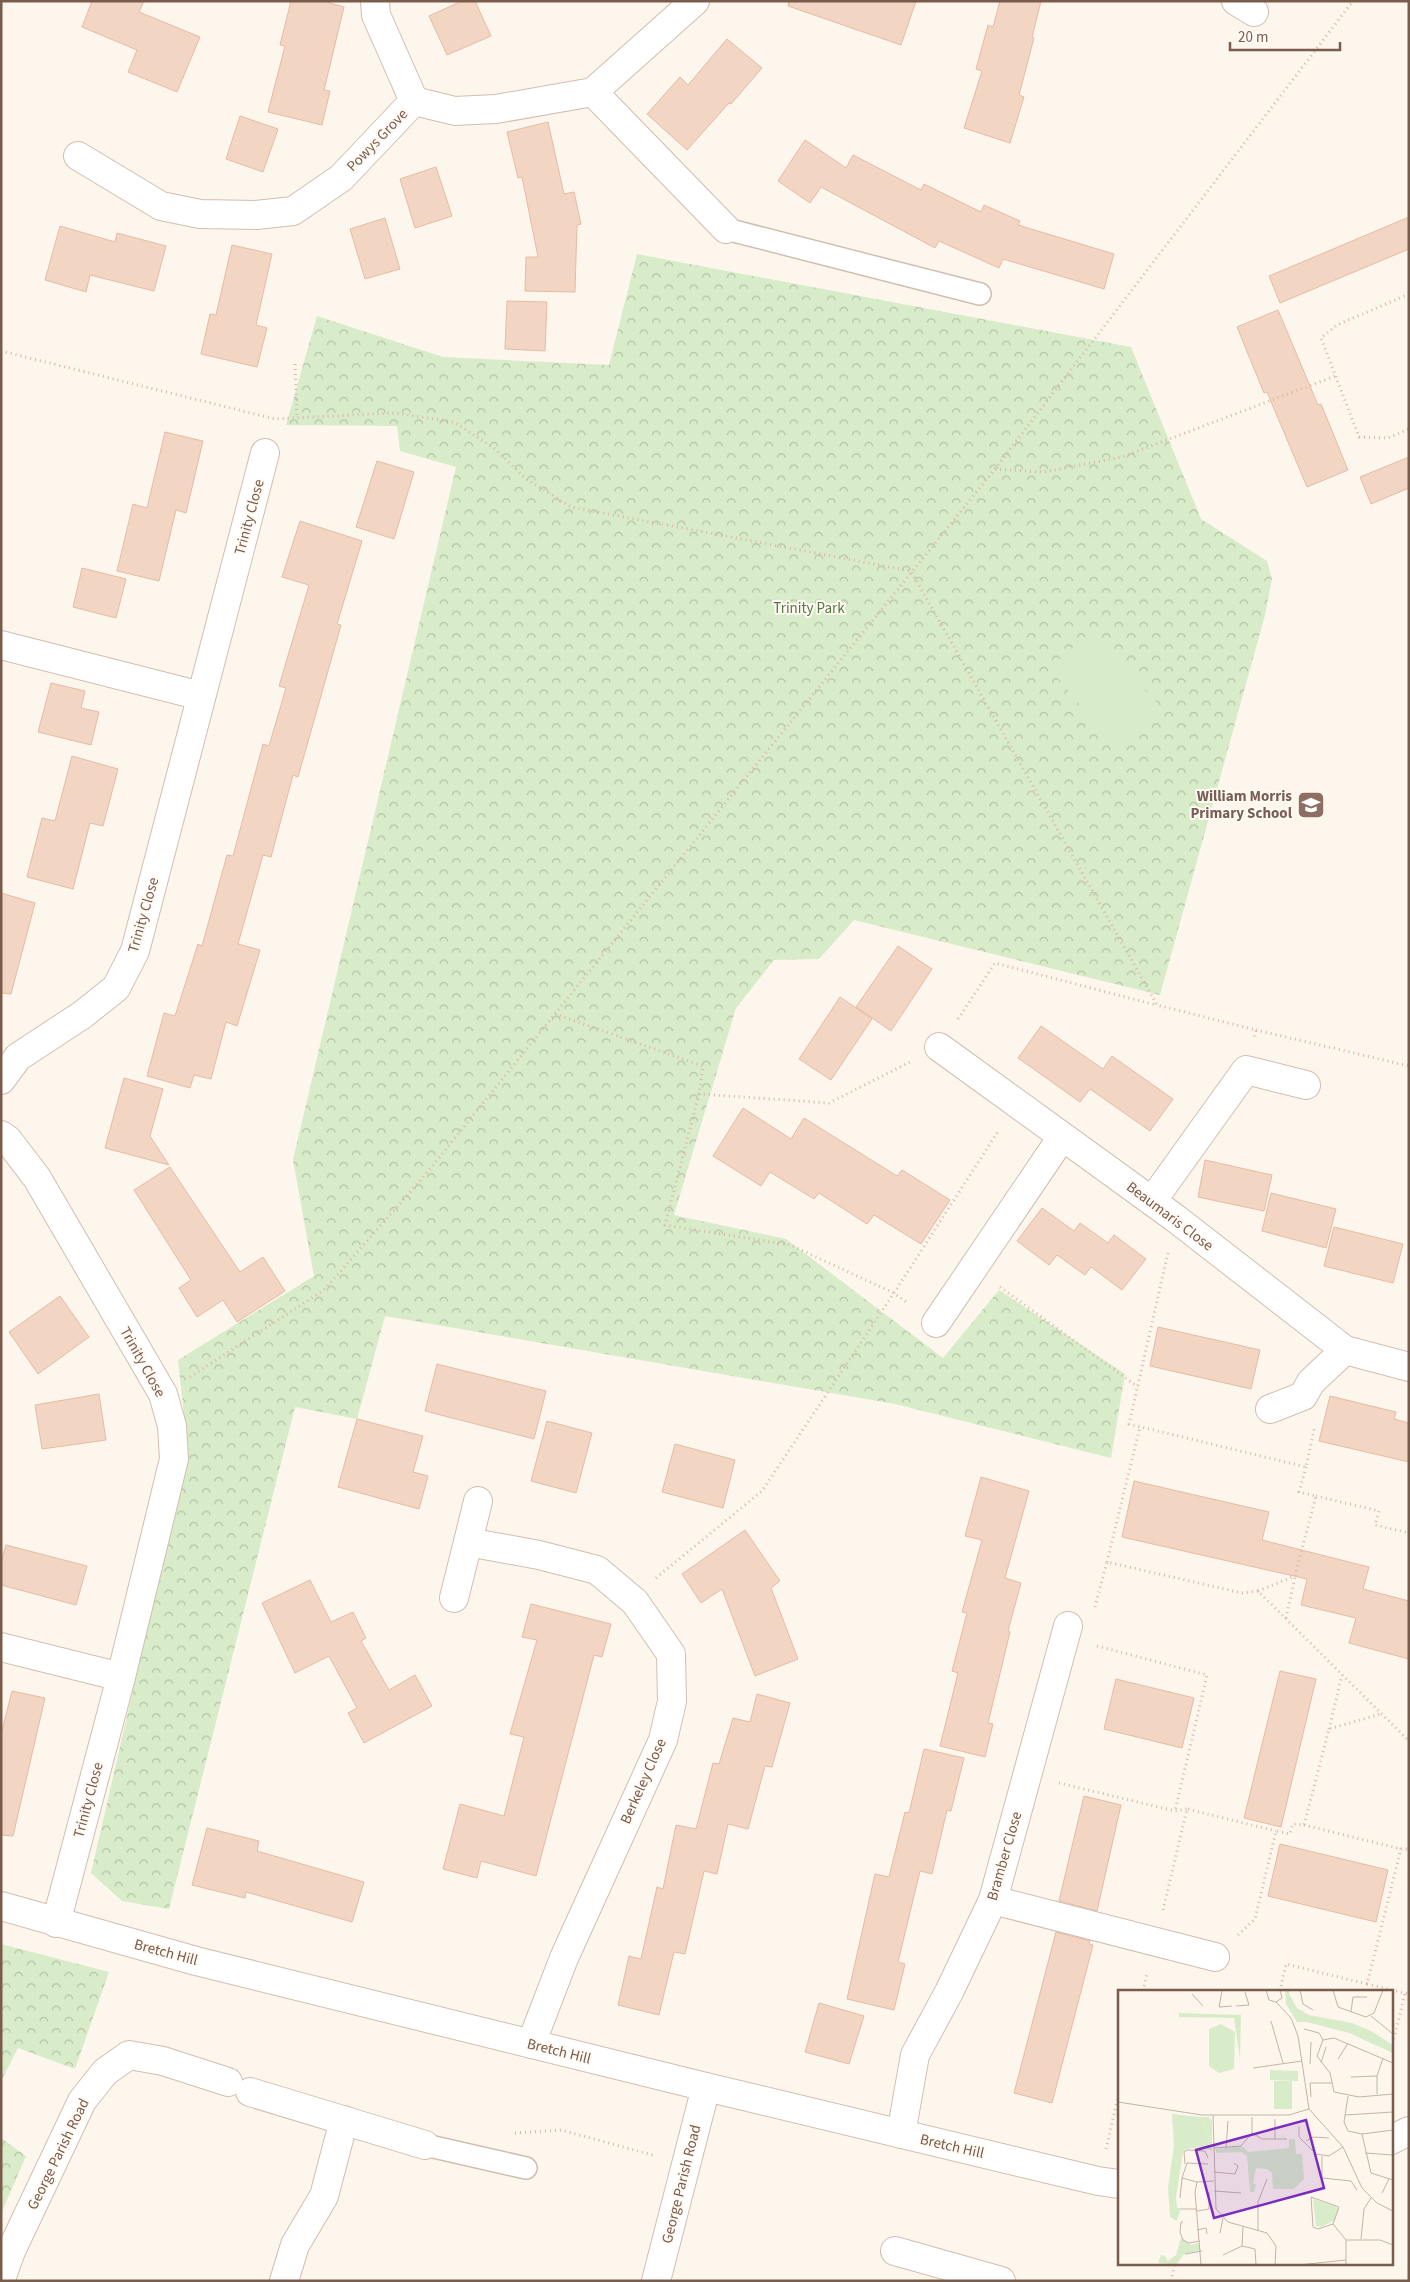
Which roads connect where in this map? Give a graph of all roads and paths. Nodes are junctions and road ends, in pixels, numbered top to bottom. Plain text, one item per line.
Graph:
1 (375, 1) edge
2 (695, 1) edge
3 (1354, 1) edge
4 (593, 92) junction
5 (414, 102) junction
6 (78, 156) dead end
7 (726, 229) joint
8 (980, 294) dead end
9 (1409, 294) edge
10 (1, 351) edge
11 (295, 364) dead end
12 (1335, 376) junction
13 (297, 418) junction
14 (1409, 429) edge
15 (265, 453) dead end
16 (995, 469) junction
17 (910, 571) junction
18 (1, 645) edge
19 (201, 696) junction
20 (1157, 1005) junction
21 (554, 1014) junction
22 (1256, 1030) junction
23 (939, 1047) junction
24 (1409, 1066) edge
25 (1246, 1070) junction
26 (1, 1080) edge
27 (1306, 1085) dead end
28 (699, 1094) junction
29 (1016, 1104) junction
30 (1, 1135) edge
31 (1062, 1137) junction
32 (1152, 1201) junction
33 (1175, 1218) junction
34 (974, 1267) junction
35 (894, 1293) junction
36 (936, 1323) joint
37 (1344, 1350) junction
38 (1409, 1366) edge
39 (1138, 1387) junction
40 (163, 1394) junction
41 (1270, 1408) dead end
42 (1318, 1417) dead end
43 (1140, 1427) junction
44 (1306, 1467) junction
45 (1316, 1496) junction
46 (478, 1501) dead end
47 (1409, 1533) edge
48 (468, 1542) junction
49 (1107, 1562) junction
50 (1295, 1576) junction
51 (1258, 1591) junction
52 (454, 1598) dead end
53 (631, 1599) junction
54 (1286, 1618) junction
55 (1068, 1626) junction
56 (1, 1647) edge
57 (1342, 1674) junction
58 (121, 1677) junction
59 (1381, 1714) junction
60 (1329, 1729) junction
61 (1409, 1741) edge
62 (1057, 1783) dead end
63 (1187, 1809) junction
64 (1175, 1811) junction
65 (1304, 1825) junction
66 (1276, 1831) junction
67 (1401, 1849) junction
68 (1409, 1849) edge
69 (993, 1900) junction
70 (1, 1906) edge
71 (56, 1922) junction
72 (1155, 1943) junction
73 (1215, 1957) joint
74 (1367, 1984) junction
75 (1280, 1990) edge
76 (1407, 1993) edge
77 (1394, 2039) dead end
78 (531, 2044) junction
79 (706, 2087) junction
80 (1118, 2101) edge
81 (344, 2120) junction
82 (1409, 2131) edge
83 (509, 2134) dead end
84 (901, 2134) junction
85 (1392, 2140) edge
86 (425, 2145) joint
87 (686, 2164) junction
88 (526, 2168) dead end
89 (1108, 2183) edge
90 (895, 2251) dead end
91 (1174, 2264) edge
92 (1, 2279) edge
93 (284, 2281) edge
94 (656, 2281) edge
95 (1001, 2281) edge
96 (1172, 2281) edge

1 - 5 street
2 - 4 street
3 - 16 path
4 - 5 street, Powys Grove
4 - 7 street
5 - 6 street, Powys Grove
7 - 8 lane
9 - 12 path
10 - 13 path
11 - 13 path
12 - 14 path
12 - 16 path
13 - 17 path
15 - 19 street, Trinity Close
16 - 17 path
17 - 20 path
17 - 21 path
18 - 19 street
19 - 26 street, Trinity Close
20 - 22 path
20 - 23 path
21 - 28 path
21 - 40 path
22 - 24 path
22 - 25 path
23 - 28 path
23 - 29 street, Beaumaris Close
25 - 27 street
25 - 32 street
28 - 35 path
29 - 31 street, Beaumaris Close
29 - 35 path
30 - 40 street, Trinity Close
31 - 32 street, Beaumaris Close
31 - 34 street
32 - 33 street, Beaumaris Close
33 - 37 street, Beaumaris Close
33 - 39 path
34 - 36 street
34 - 39 path
35 - 36 path
35 - 53 path
37 - 38 street, Beaumaris Close
37 - 41 street
39 - 43 path
40 - 58 street, Trinity Close
42 - 44 path
43 - 44 path
43 - 49 path
44 - 45 path
45 - 47 path
45 - 50 path
46 - 48 street
48 - 52 street
48 - 53 street, Berkeley Close
49 - 51 path
49 - 55 path
50 - 51 path
50 - 54 path
51 - 54 path
53 - 78 street, Berkeley Close
54 - 57 path
55 - 64 path
55 - 69 street, Bramber Close
56 - 58 street
57 - 59 path
57 - 60 path
58 - 71 street, Trinity Close
59 - 60 path
59 - 61 path
60 - 65 path
62 - 64 path
63 - 64 path
63 - 66 path
63 - 72 path
65 - 66 path
65 - 67 path
66 - 73 path
67 - 68 path
67 - 74 path
69 - 72 street
69 - 84 street, Bramber Close
70 - 71 street, Bretch Hill
71 - 78 street, Bretch Hill
72 - 73 street
74 - 75 path
74 - 76 path
76 - 77 path
78 - 79 street, Bretch Hill
79 - 84 street, Bretch Hill
79 - 87 street, George Parish Road
80 - 89 path
81 - 86 street, George Parish Road
81 - 92 street, George Parish Road
81 - 93 street
82 - 85 street
83 - 87 path
84 - 89 street, Bretch Hill
86 - 88 lane, George Parish Road
87 - 94 street, George Parish Road
90 - 95 street
91 - 96 path

